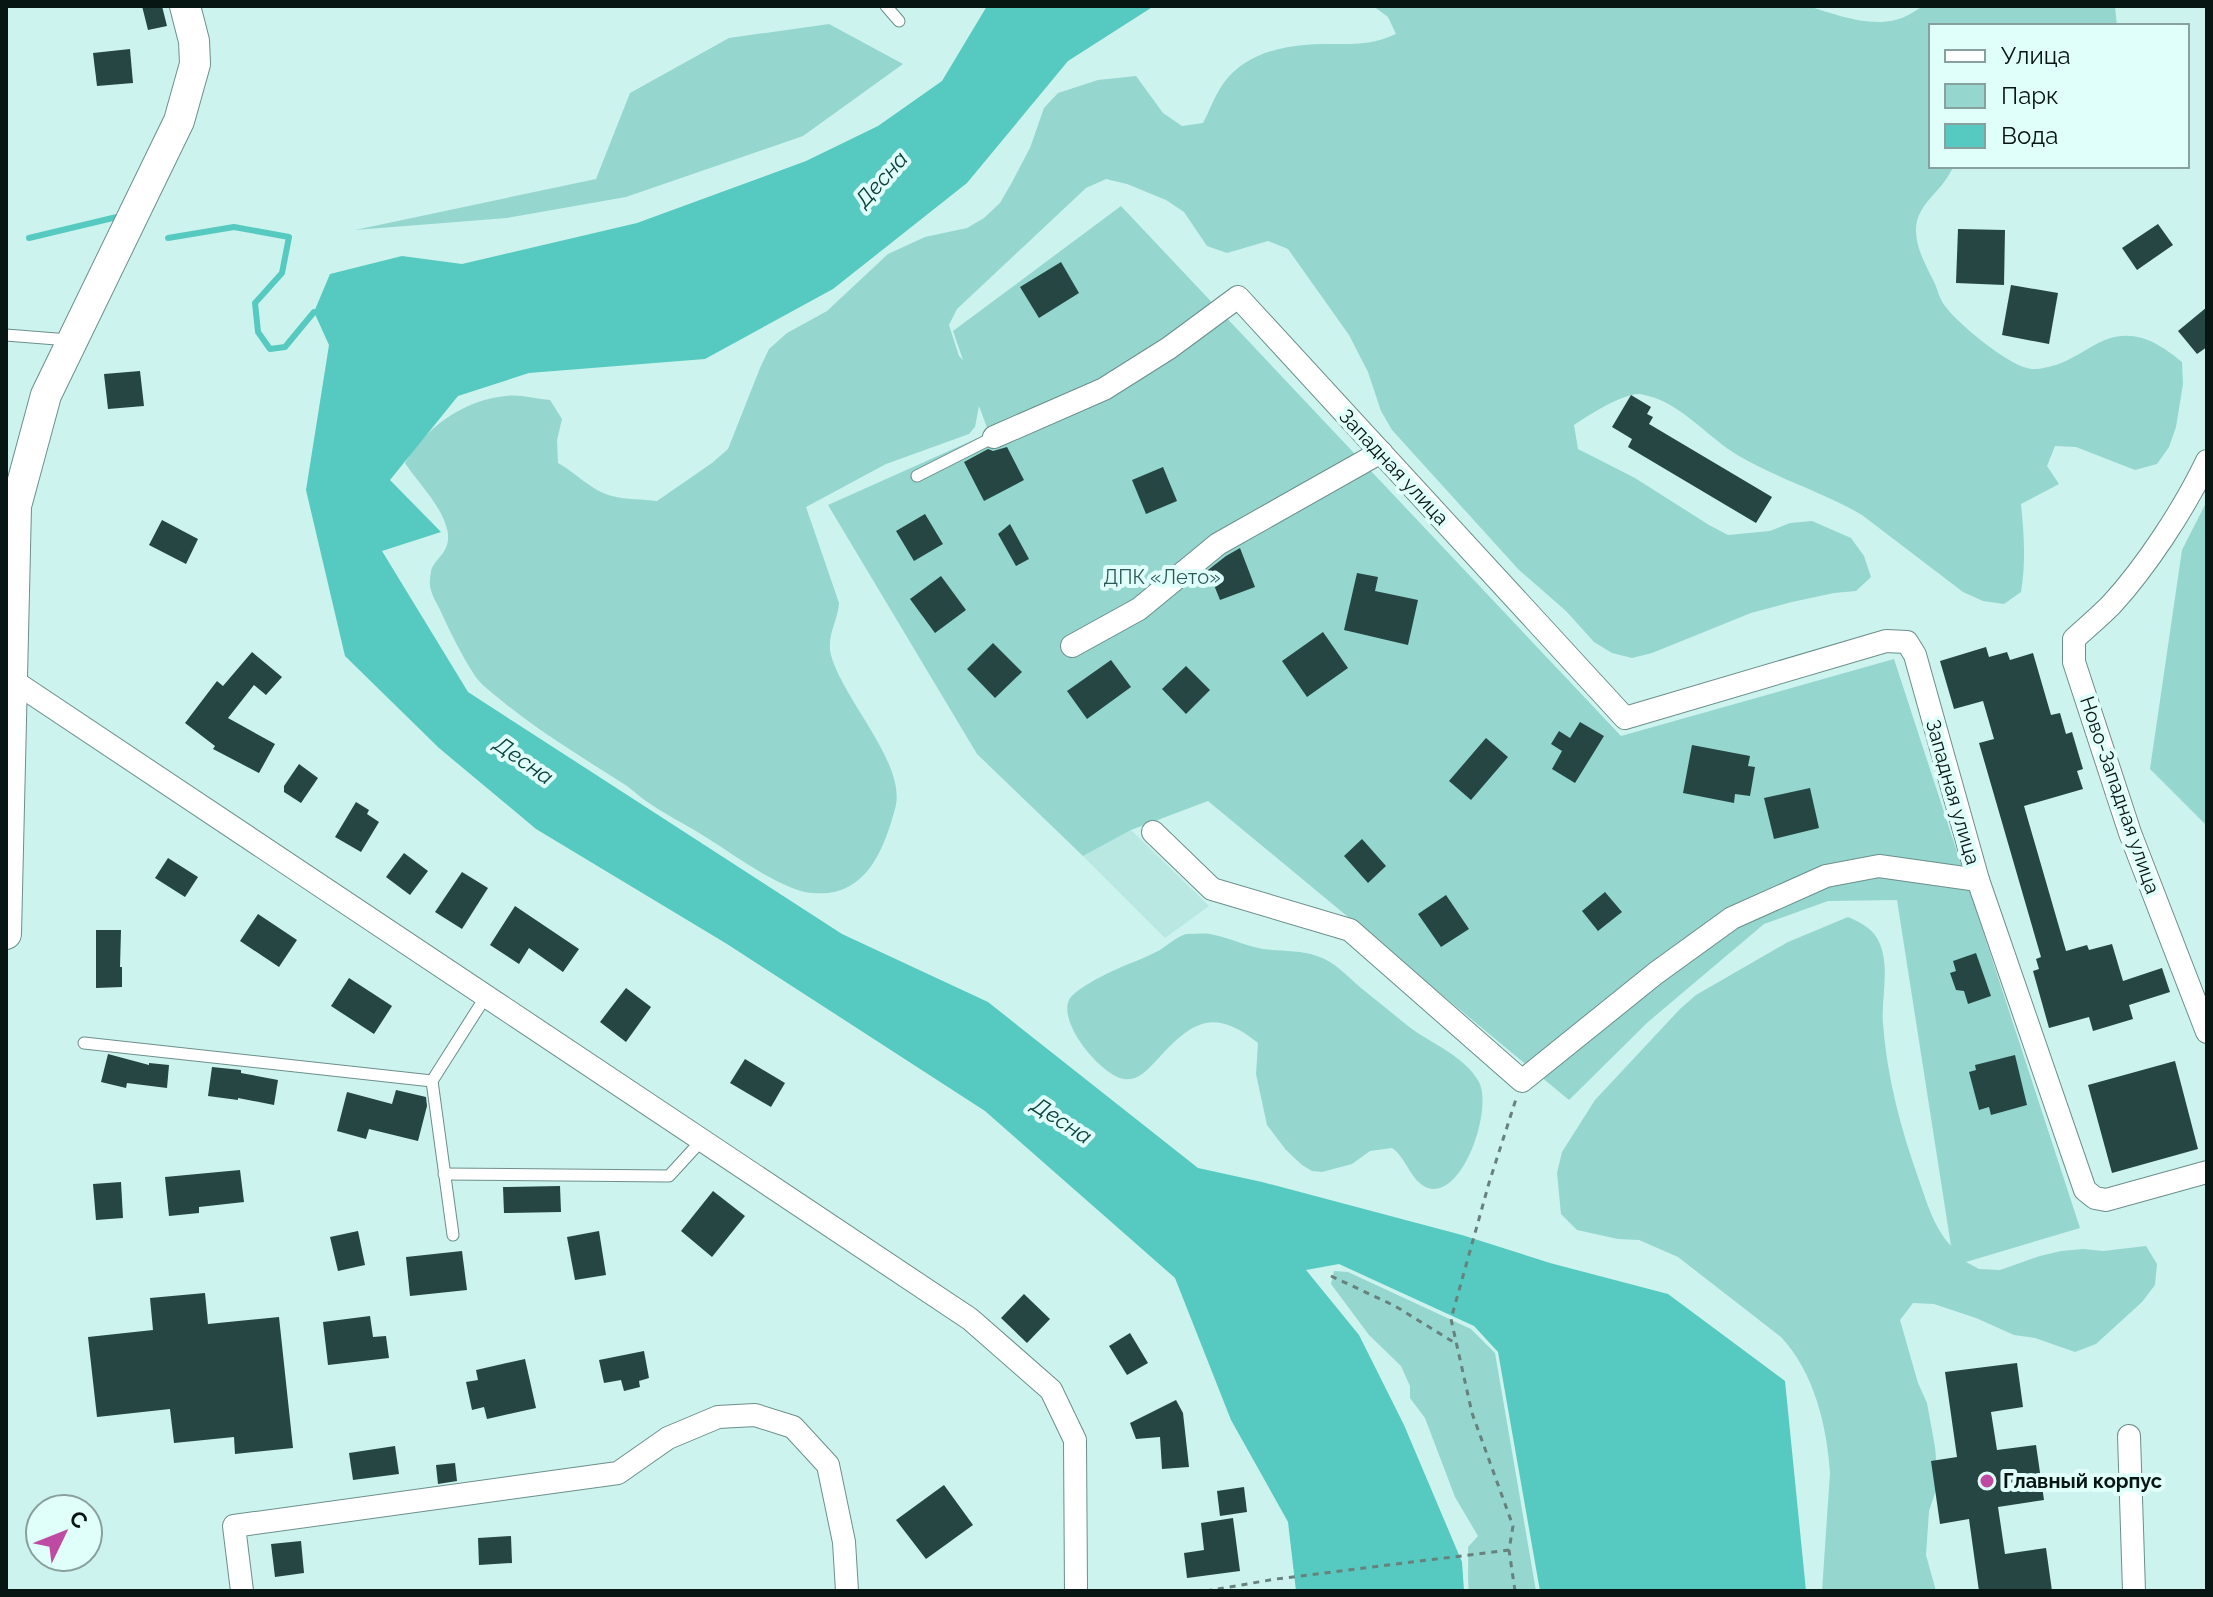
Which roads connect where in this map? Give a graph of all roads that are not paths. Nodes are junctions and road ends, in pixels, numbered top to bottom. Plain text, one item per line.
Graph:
1 (185, 6) edge
2 (886, 6) edge
3 (899, 21) dead end
4 (6, 335) edge
5 (73, 340) junction
6 (994, 437) joint
7 (1381, 452) junction
8 (2207, 461) edge
9 (917, 476) dead end
10 (1072, 646) dead end
11 (12, 680) junction
12 (1153, 832) dead end
13 (1978, 880) junction
14 (6, 934) edge
15 (486, 996) junction
16 (2207, 1032) edge
17 (84, 1043) dead end
18 (432, 1081) junction
19 (702, 1140) junction
20 (2207, 1172) edge
21 (444, 1174) junction
22 (453, 1235) dead end
23 (2129, 1436) dead end
24 (242, 1591) edge
25 (847, 1591) edge
26 (1076, 1591) edge
27 (2134, 1591) edge

1 - 5 main road
2 - 3 lane
4 - 5 lane
5 - 11 main road
6 - 7 street, Западная улица
6 - 9 lane
7 - 10 street
7 - 13 street, Западная улица
8 - 16 street, Ново-Западная улица
11 - 14 main road
11 - 15 street
12 - 13 street, Западная улица
13 - 20 street
15 - 18 lane
15 - 19 street
17 - 18 lane
18 - 21 lane
19 - 21 lane
19 - 26 street
21 - 22 lane
23 - 27 street
24 - 25 street

